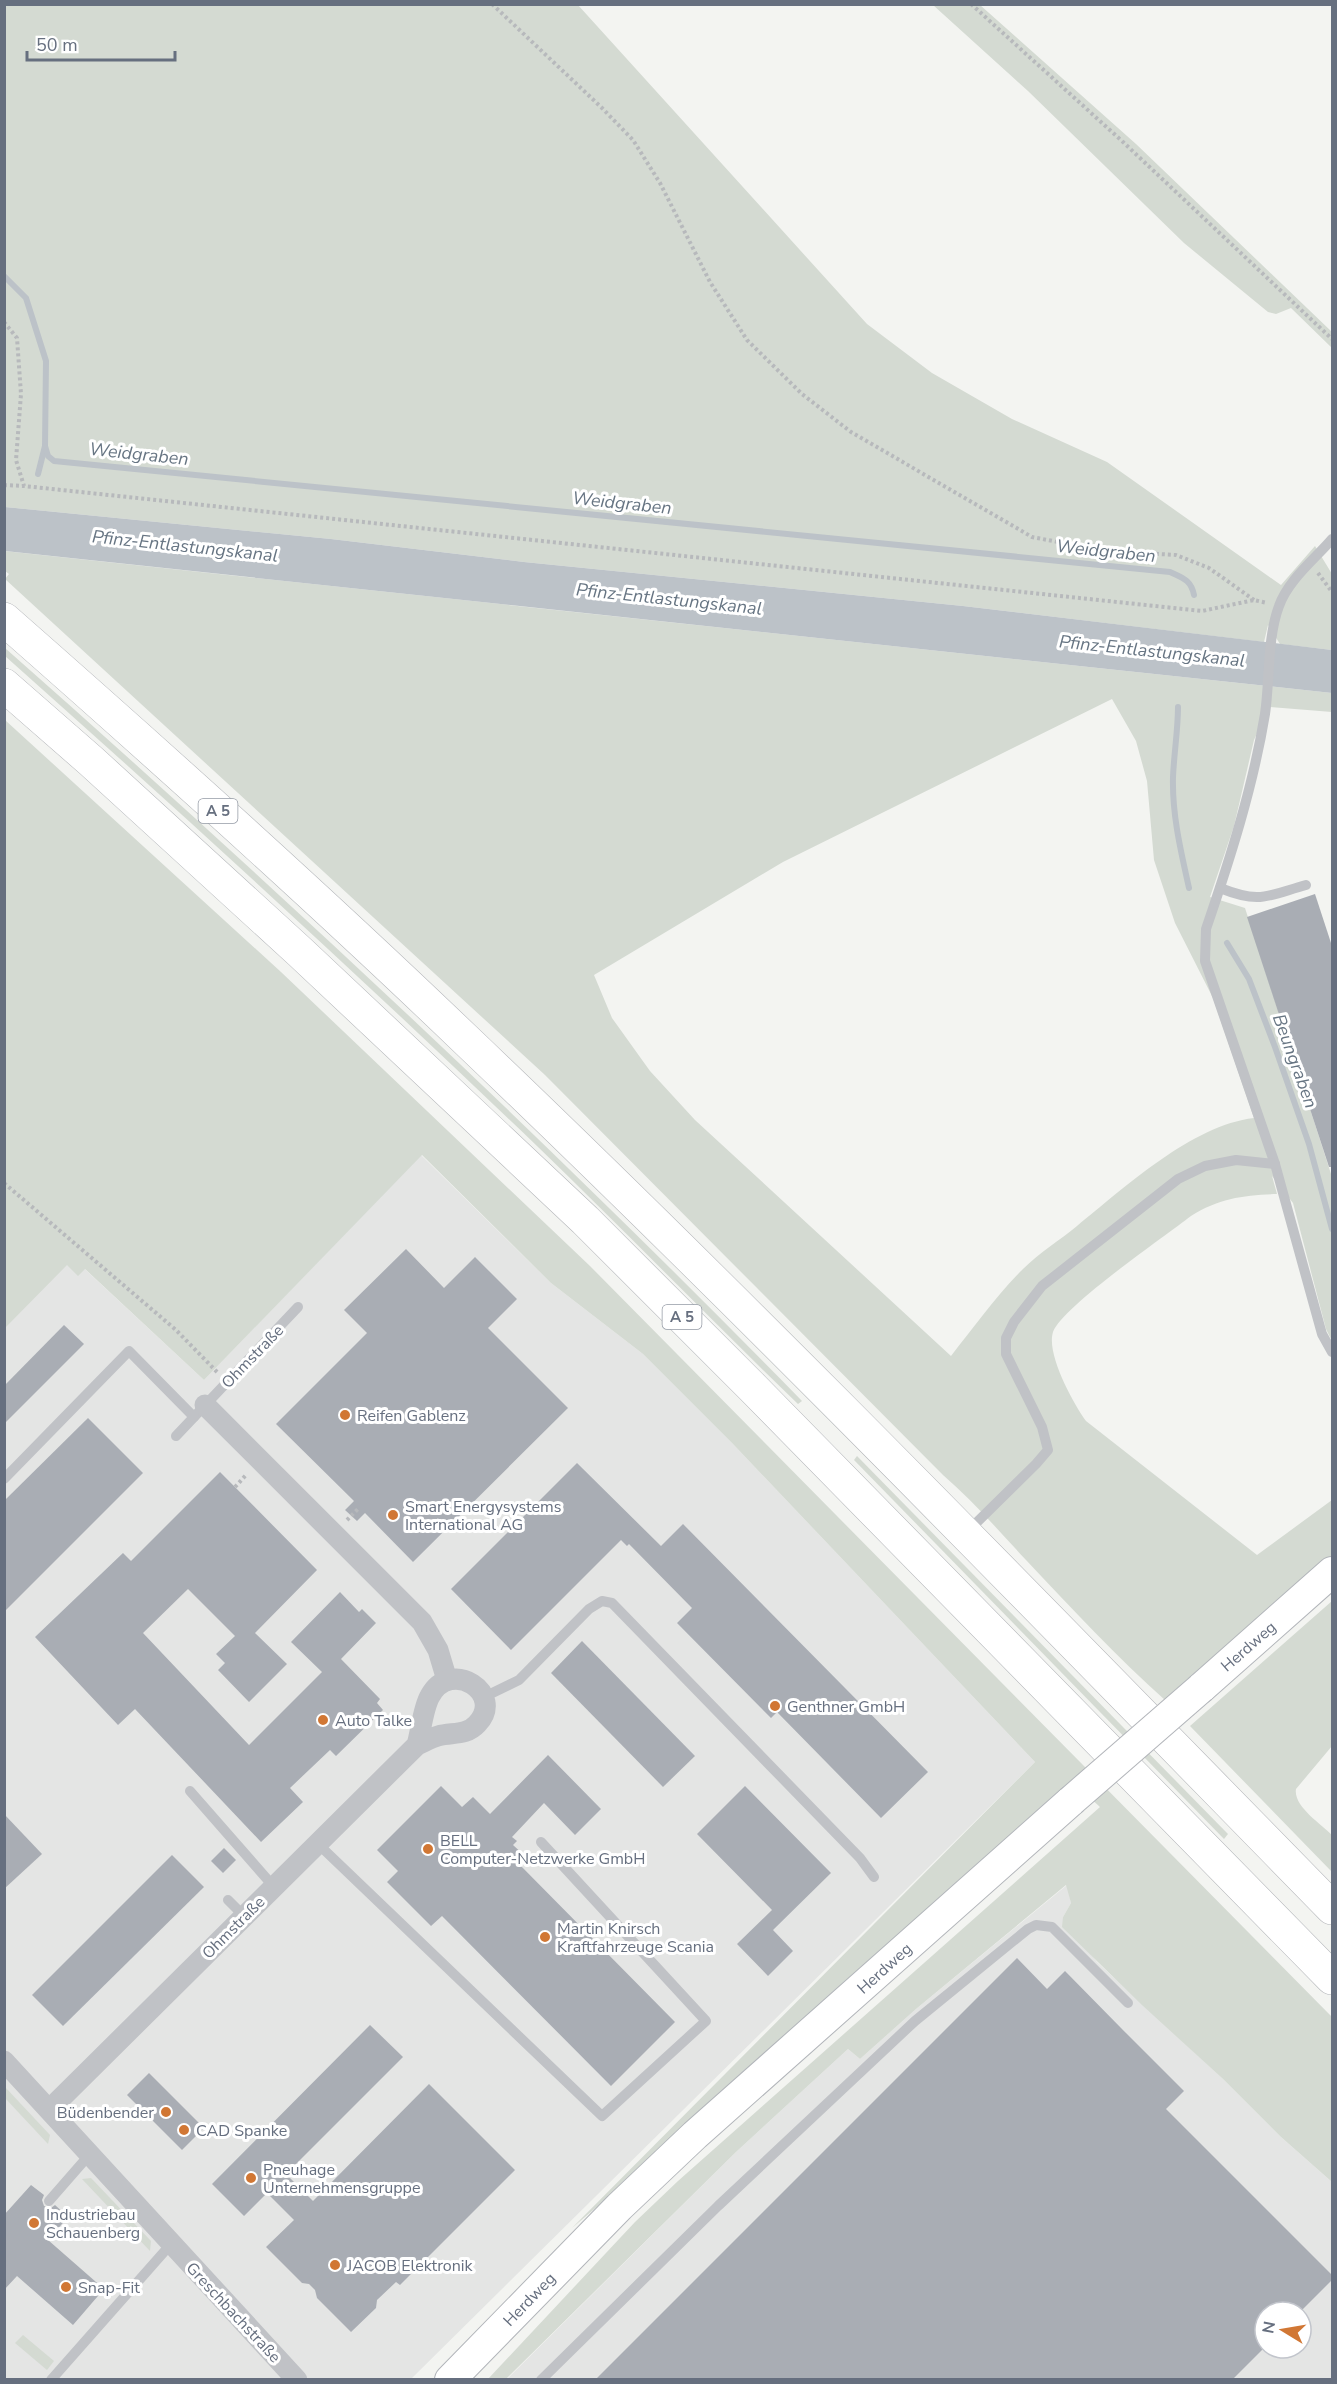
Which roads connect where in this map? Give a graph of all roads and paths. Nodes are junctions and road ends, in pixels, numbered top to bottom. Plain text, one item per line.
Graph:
1 (492, 4) edge
2 (971, 4) edge
3 (4, 322) edge
4 (1332, 339) edge
5 (4, 485) edge
6 (24, 486) junction
7 (1332, 538) edge
8 (1311, 563) junction
9 (1332, 592) edge
10 (4, 619) edge
11 (4, 684) edge
12 (1306, 885) dead end
13 (1220, 888) junction
14 (1275, 1164) junction
15 (4, 1183) edge
16 (298, 1307) dead end
17 (1332, 1352) edge
18 (227, 1382) junction
19 (200, 1411) junction
20 (176, 1436) dead end
21 (4, 1479) edge
22 (359, 1508) dead end
23 (344, 1523) dead end
24 (965, 1534) junction
25 (1332, 1572) edge
26 (447, 1680) junction
27 (484, 1697) junction
28 (417, 1745) junction
29 (190, 1791) dead end
30 (541, 1842) dead end
31 (317, 1843) junction
32 (874, 1877) dead end
33 (274, 1887) junction
34 (228, 1900) dead end
35 (1332, 1908) edge
36 (244, 1916) junction
37 (1332, 1978) edge
38 (1128, 2003) dead end
39 (5, 2062) edge
40 (50, 2109) junction
41 (90, 2154) junction
42 (49, 2201) dead end
43 (171, 2244) junction
44 (51, 2379) edge
45 (297, 2379) edge
46 (450, 2379) edge
47 (541, 2379) edge

1 - 6 path
2 - 4 path
3 - 6 path
5 - 6 path
7 - 8 lane
8 - 9 path
8 - 13 lane
10 - 24 highway, A 5
11 - 37 highway, A 5
12 - 13 lane
13 - 14 lane
14 - 17 lane
14 - 24 lane
15 - 18 path
16 - 18 lane, Ohmstraße
18 - 19 lane, Ohmstraße
19 - 20 lane, Ohmstraße
19 - 21 lane
19 - 26 street
22 - 23 path
24 - 35 highway, A 5
25 - 46 main road, Herdweg, bridge
26 - 27 street
26 - 28 street
27 - 28 street, Ohmstraße
27 - 32 lane
28 - 31 street, Ohmstraße
29 - 33 lane
30 - 31 lane
31 - 33 street, Ohmstraße
33 - 36 street, Ohmstraße
34 - 36 lane
36 - 40 street, Ohmstraße
38 - 47 lane
39 - 40 street, Greschbachstraße
40 - 41 street, Greschbachstraße
41 - 42 lane
41 - 43 street, Greschbachstraße
43 - 44 lane
43 - 45 street, Greschbachstraße

